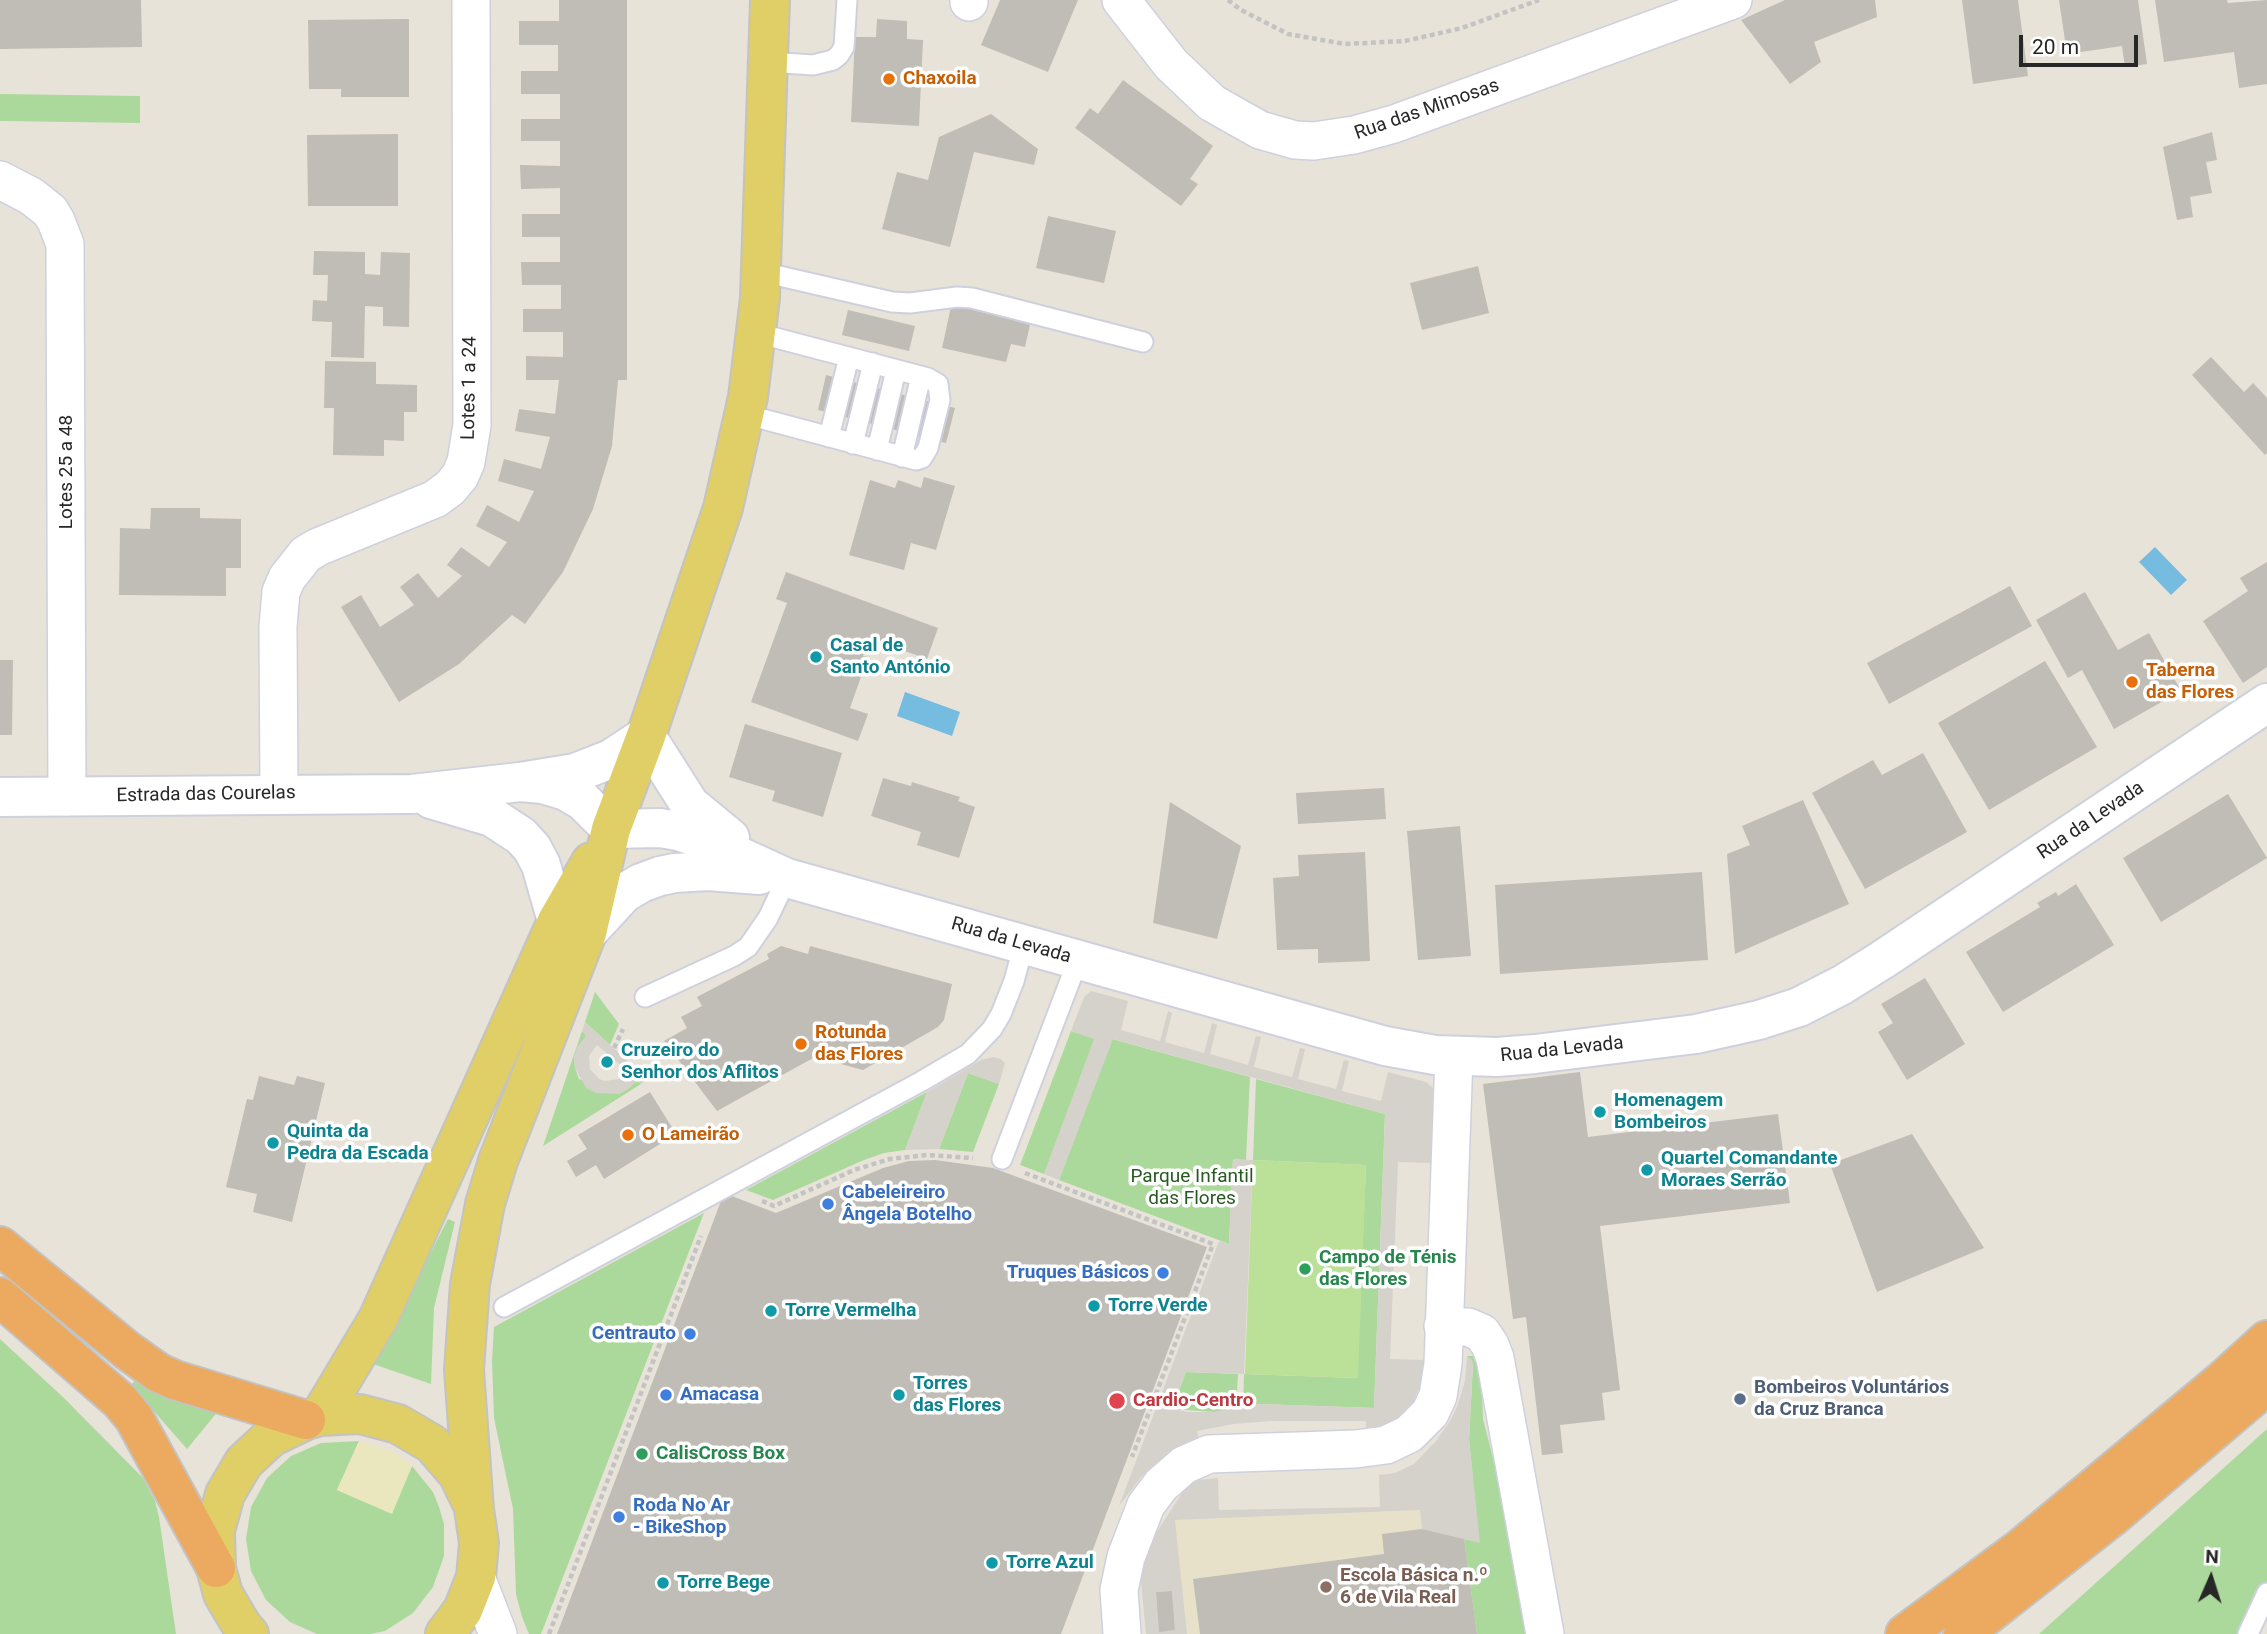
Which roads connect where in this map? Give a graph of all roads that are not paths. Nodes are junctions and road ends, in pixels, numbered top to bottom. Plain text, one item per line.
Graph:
1 (471, 0) edge
2 (770, 0) edge
3 (847, 0) edge
4 (1121, 0) edge
5 (1733, 0) edge
6 (768, 62) junction
7 (0, 180) edge
8 (762, 272) junction
9 (757, 333) junction
10 (1143, 342) dead end
11 (849, 357) junction
12 (873, 363) junction
13 (896, 370) junction
14 (744, 414) junction
15 (828, 437) junction
16 (853, 444) junction
17 (877, 450) junction
18 (2267, 703) edge
19 (646, 736) junction
20 (520, 782) junction
21 (412, 794) junction
22 (279, 795) junction
23 (0, 797) edge
24 (67, 797) junction
25 (611, 829) junction
26 (787, 878) junction
27 (572, 927) junction
28 (1024, 944) junction
29 (1078, 960) junction
30 (645, 997) dead end
31 (1454, 1056) junction
32 (1000, 1163) road end
33 (0, 1246) edge
34 (0, 1297) edge
35 (504, 1307) dead end
36 (1443, 1325) junction
37 (2267, 1340) edge
38 (2267, 1385) edge
39 (313, 1418) junction
40 (474, 1509) junction
41 (476, 1577) junction
42 (219, 1581) junction
43 (2267, 1593) edge
44 (220, 1634) edge
45 (250, 1634) edge
46 (445, 1634) edge
47 (498, 1634) edge
48 (1122, 1634) edge
49 (1545, 1634) edge
50 (1905, 1634) edge
51 (1963, 1634) edge
52 (2248, 1634) edge

1 - 22 street, Lotes 1 a 24
2 - 6 main road
3 - 6 lane
4 - 5 street, Rua das Mimosas
6 - 8 main road
7 - 24 street, Lotes 25 a 48
8 - 9 main road
8 - 10 lane
9 - 11 lane
9 - 14 main road
11 - 12 lane
11 - 15 lane
12 - 13 lane
12 - 16 lane
13 - 17 lane
13 - 17 lane
14 - 15 lane
14 - 19 main road
15 - 16 lane
16 - 17 lane
18 - 31 street, Rua da Levada
19 - 20 street
19 - 25 main road
19 - 26 street
20 - 21 street
20 - 25 street
21 - 22 street, Estrada das Courelas
21 - 27 street
22 - 24 street, Estrada das Courelas
23 - 24 street, Estrada das Courelas
25 - 26 street
25 - 27 main road
26 - 27 street
26 - 28 street, Rua da Levada
26 - 30 lane
27 - 39 main road
27 - 40 main road
28 - 29 street, Rua da Levada
28 - 35 lane
29 - 31 street, Rua da Levada
29 - 32 lane
31 - 36 street
33 - 39 highway
34 - 42 highway
36 - 48 street
36 - 49 street
37 - 50 highway
38 - 51 highway
39 - 40 main road
39 - 42 main road
40 - 41 main road
41 - 46 main road
41 - 47 street
42 - 44 main road
42 - 45 main road
43 - 52 lane

